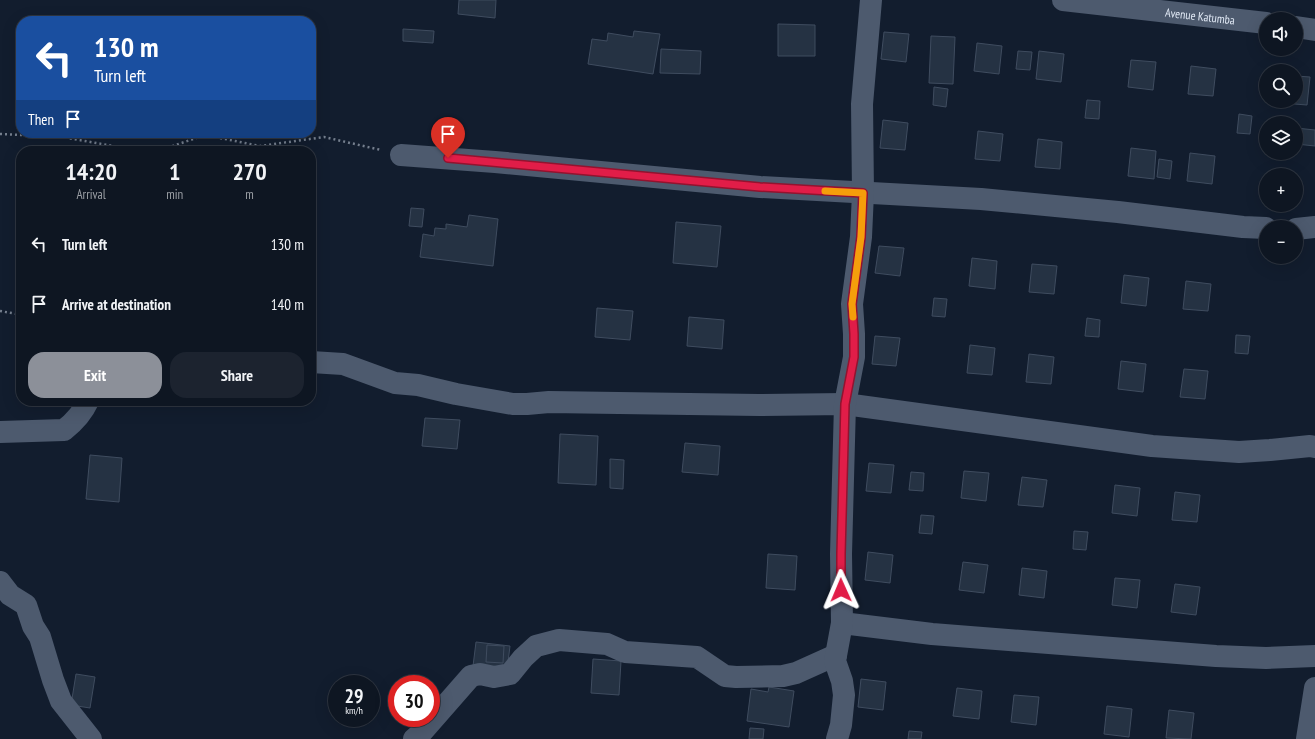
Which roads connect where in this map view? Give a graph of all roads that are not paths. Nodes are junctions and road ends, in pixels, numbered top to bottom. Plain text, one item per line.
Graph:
1 (871, 0) edge
2 (1063, 0) edge
3 (1259, 22) edge
4 (1303, 28) edge
5 (1315, 30) edge
6 (401, 155) road end
7 (863, 193) junction
8 (1315, 227) edge
9 (1259, 228) edge
10 (1303, 228) edge
11 (316, 362) edge
12 (845, 404) junction
13 (86, 406) edge
14 (0, 432) edge
15 (1315, 447) edge
16 (0, 582) edge
17 (842, 623) junction
18 (836, 655) junction
19 (1315, 656) edge
20 (1315, 688) edge
21 (91, 739) edge
22 (414, 739) edge
23 (837, 739) edge
24 (1307, 739) edge

1 - 7 street
2 - 3 street, Avenue Katumba
4 - 5 street
6 - 7 street
7 - 9 street
7 - 12 street
8 - 10 street
11 - 12 street
12 - 15 street
12 - 17 street
13 - 14 street
16 - 21 street
17 - 18 street
17 - 19 street
18 - 22 street
18 - 23 street
20 - 24 street

